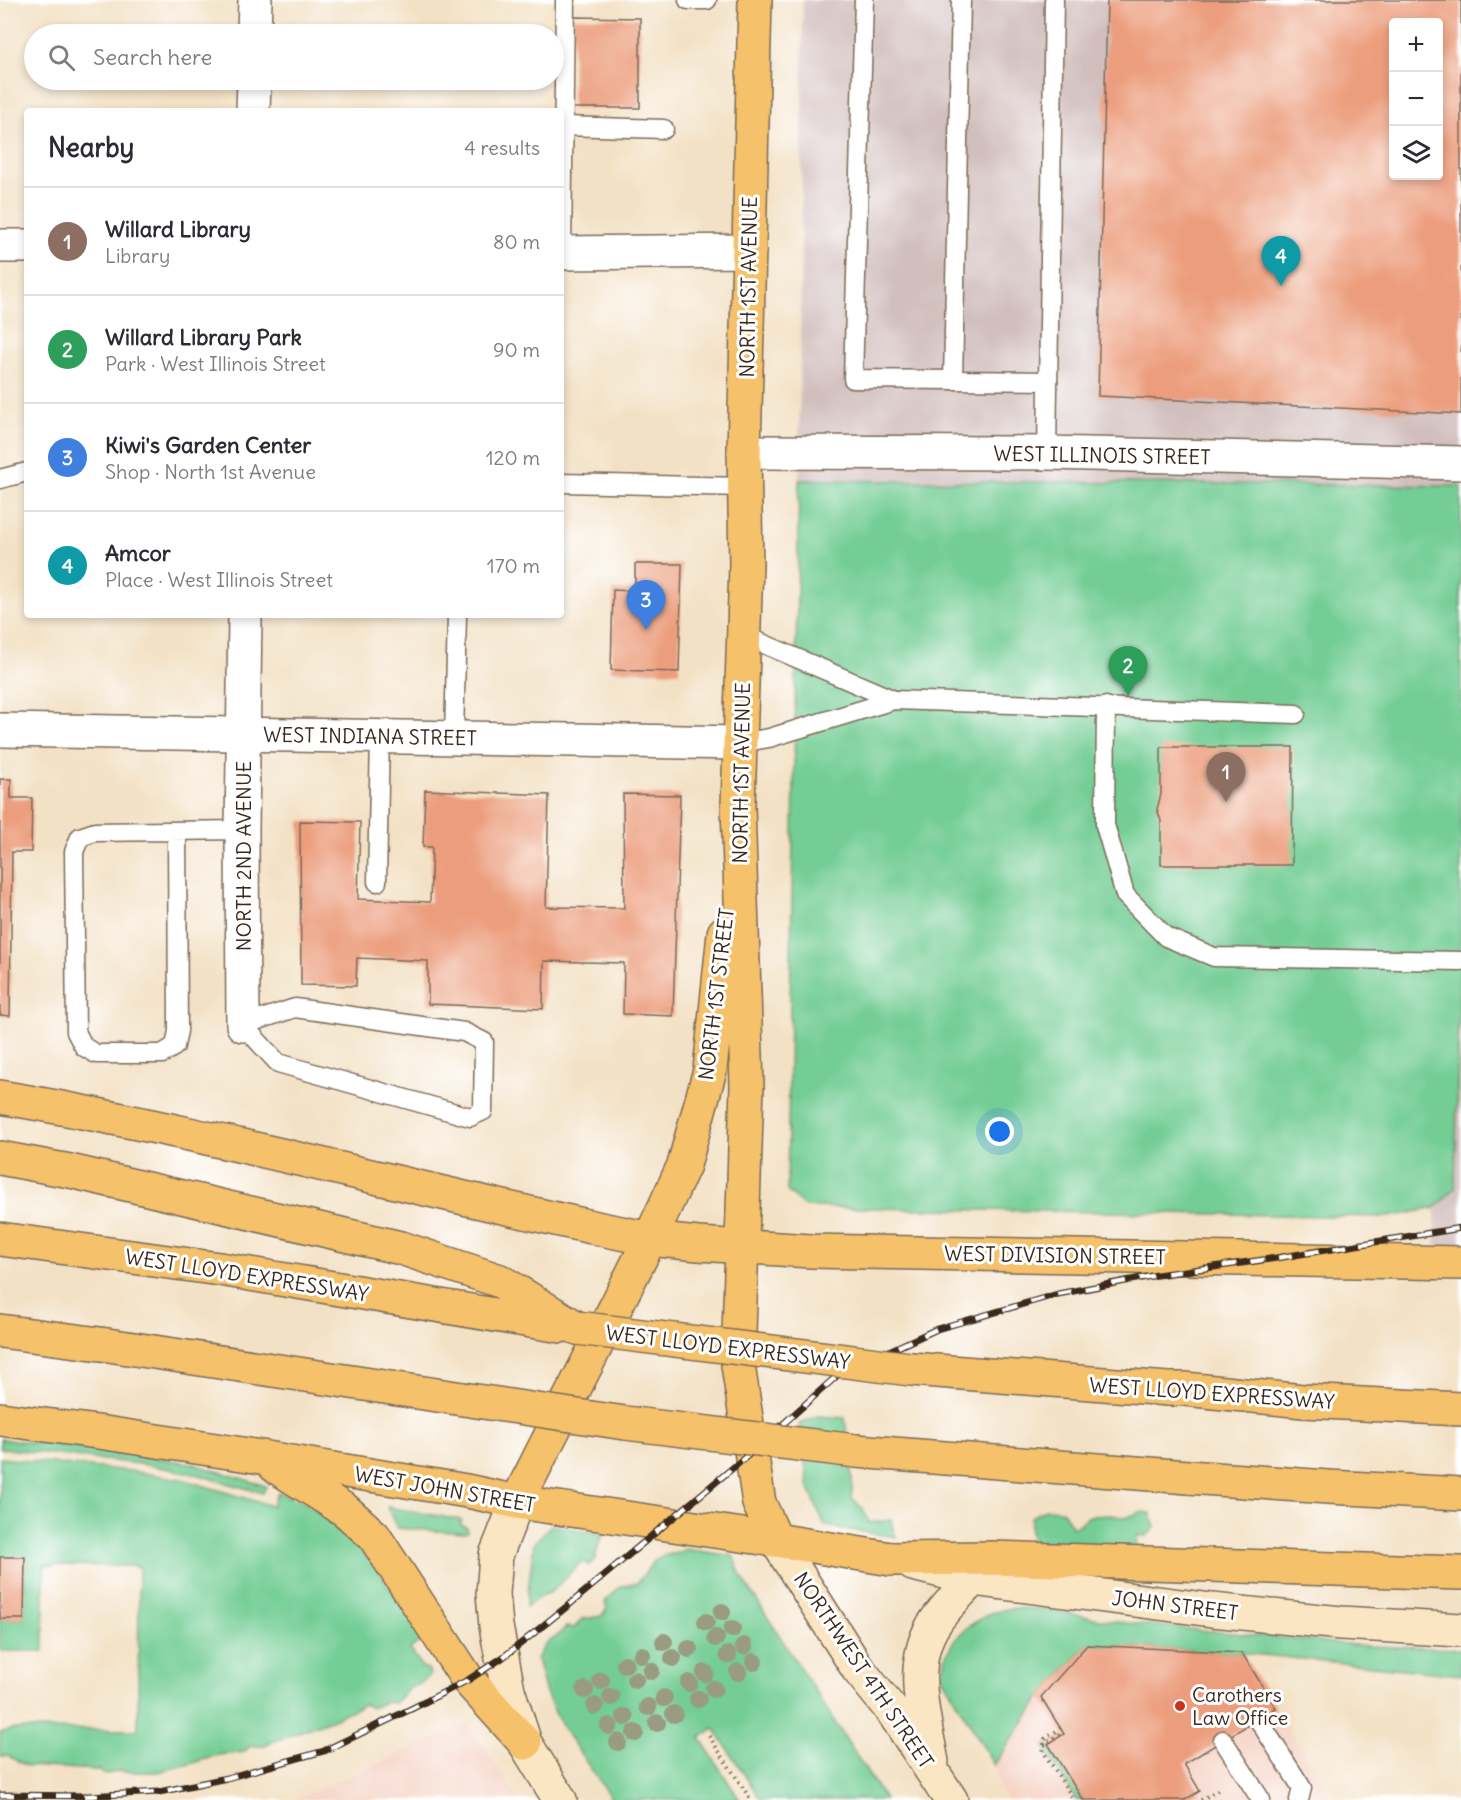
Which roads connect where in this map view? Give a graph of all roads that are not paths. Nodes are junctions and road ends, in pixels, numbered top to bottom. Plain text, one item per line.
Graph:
1 (255, 0) edge
2 (566, 0) edge
3 (688, 0) edge
4 (707, 0) edge
5 (755, 0) edge
6 (864, 0) edge
7 (961, 0) edge
8 (1054, 0) edge
9 (254, 24) edge
10 (254, 90) edge
11 (253, 108) edge
12 (564, 126) joint
13 (664, 129) dead end
14 (0, 246) edge
15 (24, 246) edge
16 (749, 251) junction
17 (564, 253) edge
18 (953, 380) junction
19 (1048, 381) junction
20 (744, 452) junction
21 (1047, 453) junction
22 (1461, 463) edge
23 (24, 473) edge
24 (0, 478) edge
25 (564, 483) edge
26 (745, 487) junction
27 (245, 618) edge
28 (457, 618) edge
29 (743, 635) junction
30 (894, 700) junction
31 (1107, 706) junction
32 (1296, 714) dead end
33 (0, 730) edge
34 (243, 734) junction
35 (380, 736) junction
36 (454, 738) junction
37 (740, 743) junction
38 (738, 805) junction
39 (242, 830) junction
40 (177, 831) junction
41 (377, 882) dead end
42 (1461, 961) edge
43 (243, 1025) junction
44 (0, 1096) edge
45 (0, 1158) edge
46 (0, 1239) edge
47 (650, 1239) junction
48 (742, 1248) junction
49 (1461, 1263) edge
50 (577, 1328) junction
51 (0, 1331) edge
52 (1461, 1409) edge
53 (0, 1419) edge
54 (261, 1457) junction
55 (1461, 1494) edge
56 (517, 1502) junction
57 (776, 1540) junction
58 (891, 1559) junction
59 (1461, 1573) edge
60 (973, 1579) junction
61 (1461, 1630) edge
62 (1258, 1719) dead end
63 (1223, 1740) dead end
64 (525, 1743) junction
65 (934, 1772) junction
66 (560, 1800) edge
67 (951, 1800) edge
68 (1261, 1800) edge
69 (1299, 1800) edge

1 - 9 street
2 - 12 lane
3 - 4 lane
5 - 16 main road, NORTH 1ST AVENUE
6 - 18 lane
7 - 18 lane
8 - 19 lane
10 - 11 street
12 - 13 lane
14 - 15 street
16 - 17 street
16 - 20 main road, NORTH 1ST AVENUE
18 - 19 lane
19 - 21 lane
20 - 21 street, WEST ILLINOIS STREET
20 - 26 main road, NORTH 1ST AVENUE
21 - 22 street, WEST ILLINOIS STREET
23 - 24 lane
25 - 26 lane
26 - 29 main road, NORTH 1ST AVENUE
27 - 34 street, NORTH 2ND AVENUE
28 - 36 lane
29 - 30 lane
29 - 37 main road, NORTH 1ST AVENUE
30 - 31 lane
30 - 37 lane
31 - 32 lane
31 - 42 lane
33 - 34 street, WEST INDIANA STREET
34 - 35 street, WEST INDIANA STREET
34 - 39 street, NORTH 2ND AVENUE
35 - 36 street, WEST INDIANA STREET
35 - 41 lane
36 - 37 street, WEST INDIANA STREET
37 - 38 main road, NORTH 1ST AVENUE
38 - 47 main road, NORTH 1ST STREET
38 - 48 main road, NORTH 1ST AVENUE
39 - 40 lane
39 - 43 street, NORTH 2ND AVENUE
40 - 40 lane
43 - 43 lane
44 - 47 main road, WEST DIVISION STREET
45 - 50 main road
46 - 50 main road, WEST LLOYD EXPRESSWAY
47 - 48 main road, WEST DIVISION STREET
47 - 56 main road, NORTH 1ST STREET
48 - 49 main road, WEST DIVISION STREET
48 - 57 main road, NORTH 1ST AVENUE
50 - 52 main road, WEST LLOYD EXPRESSWAY, bridge
51 - 55 main road, bridge
53 - 54 main road, WEST JOHN STREET
54 - 56 main road, WEST JOHN STREET
54 - 64 main road
56 - 57 main road, WEST JOHN STREET
56 - 64 main road
57 - 58 main road, WEST JOHN STREET
57 - 65 main road, NORTHWEST 4TH STREET
58 - 59 main road, WEST JOHN STREET
58 - 60 main road, JOHN STREET
60 - 61 main road, JOHN STREET
60 - 65 main road
62 - 69 lane
63 - 68 lane
64 - 66 main road
65 - 67 main road, NORTHWEST 4TH STREET

